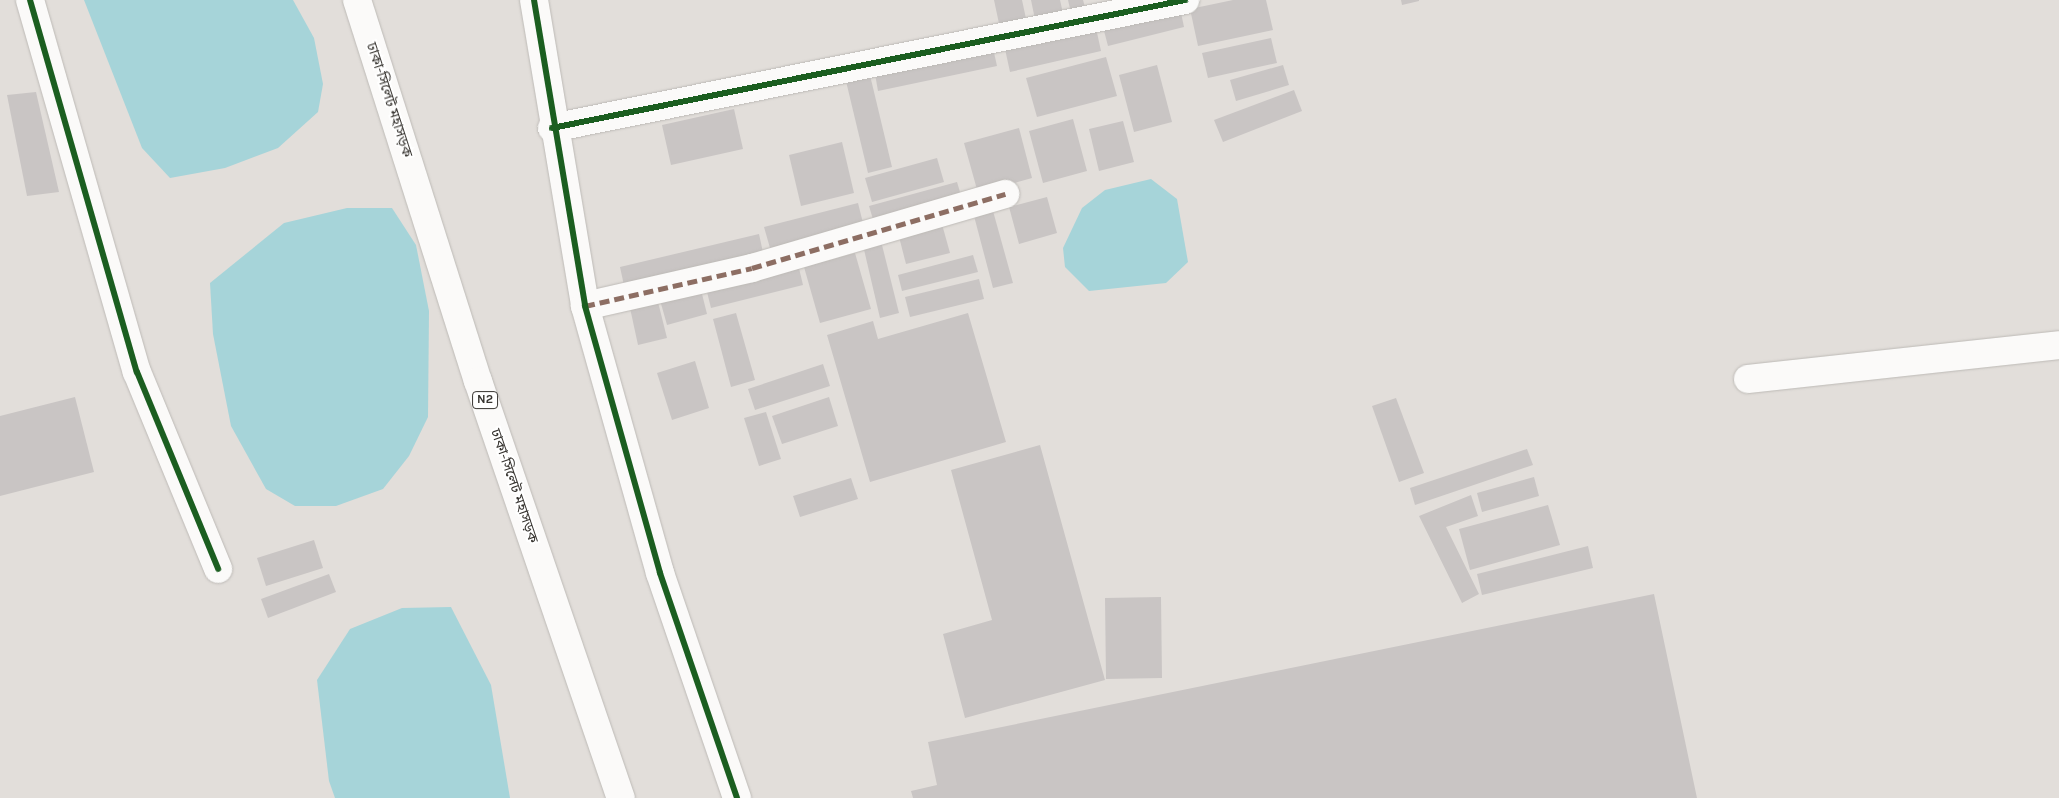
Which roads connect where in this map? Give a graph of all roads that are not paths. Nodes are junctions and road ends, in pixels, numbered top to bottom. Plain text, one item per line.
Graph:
1 (30, 0) edge
2 (357, 0) edge
3 (534, 0) edge
4 (1185, 0) edge
5 (552, 128) junction
6 (1005, 194) dead end
7 (585, 306) junction
8 (2059, 345) edge
9 (1748, 379) dead end
10 (218, 569) dead end
11 (621, 798) edge
12 (737, 798) edge

1 - 10 main road
2 - 11 main road, ঢাকা-সিলেট মহাসড়ক / N2
3 - 5 main road
4 - 5 main road
5 - 7 main road
6 - 7 main road
7 - 12 main road
8 - 9 main road

